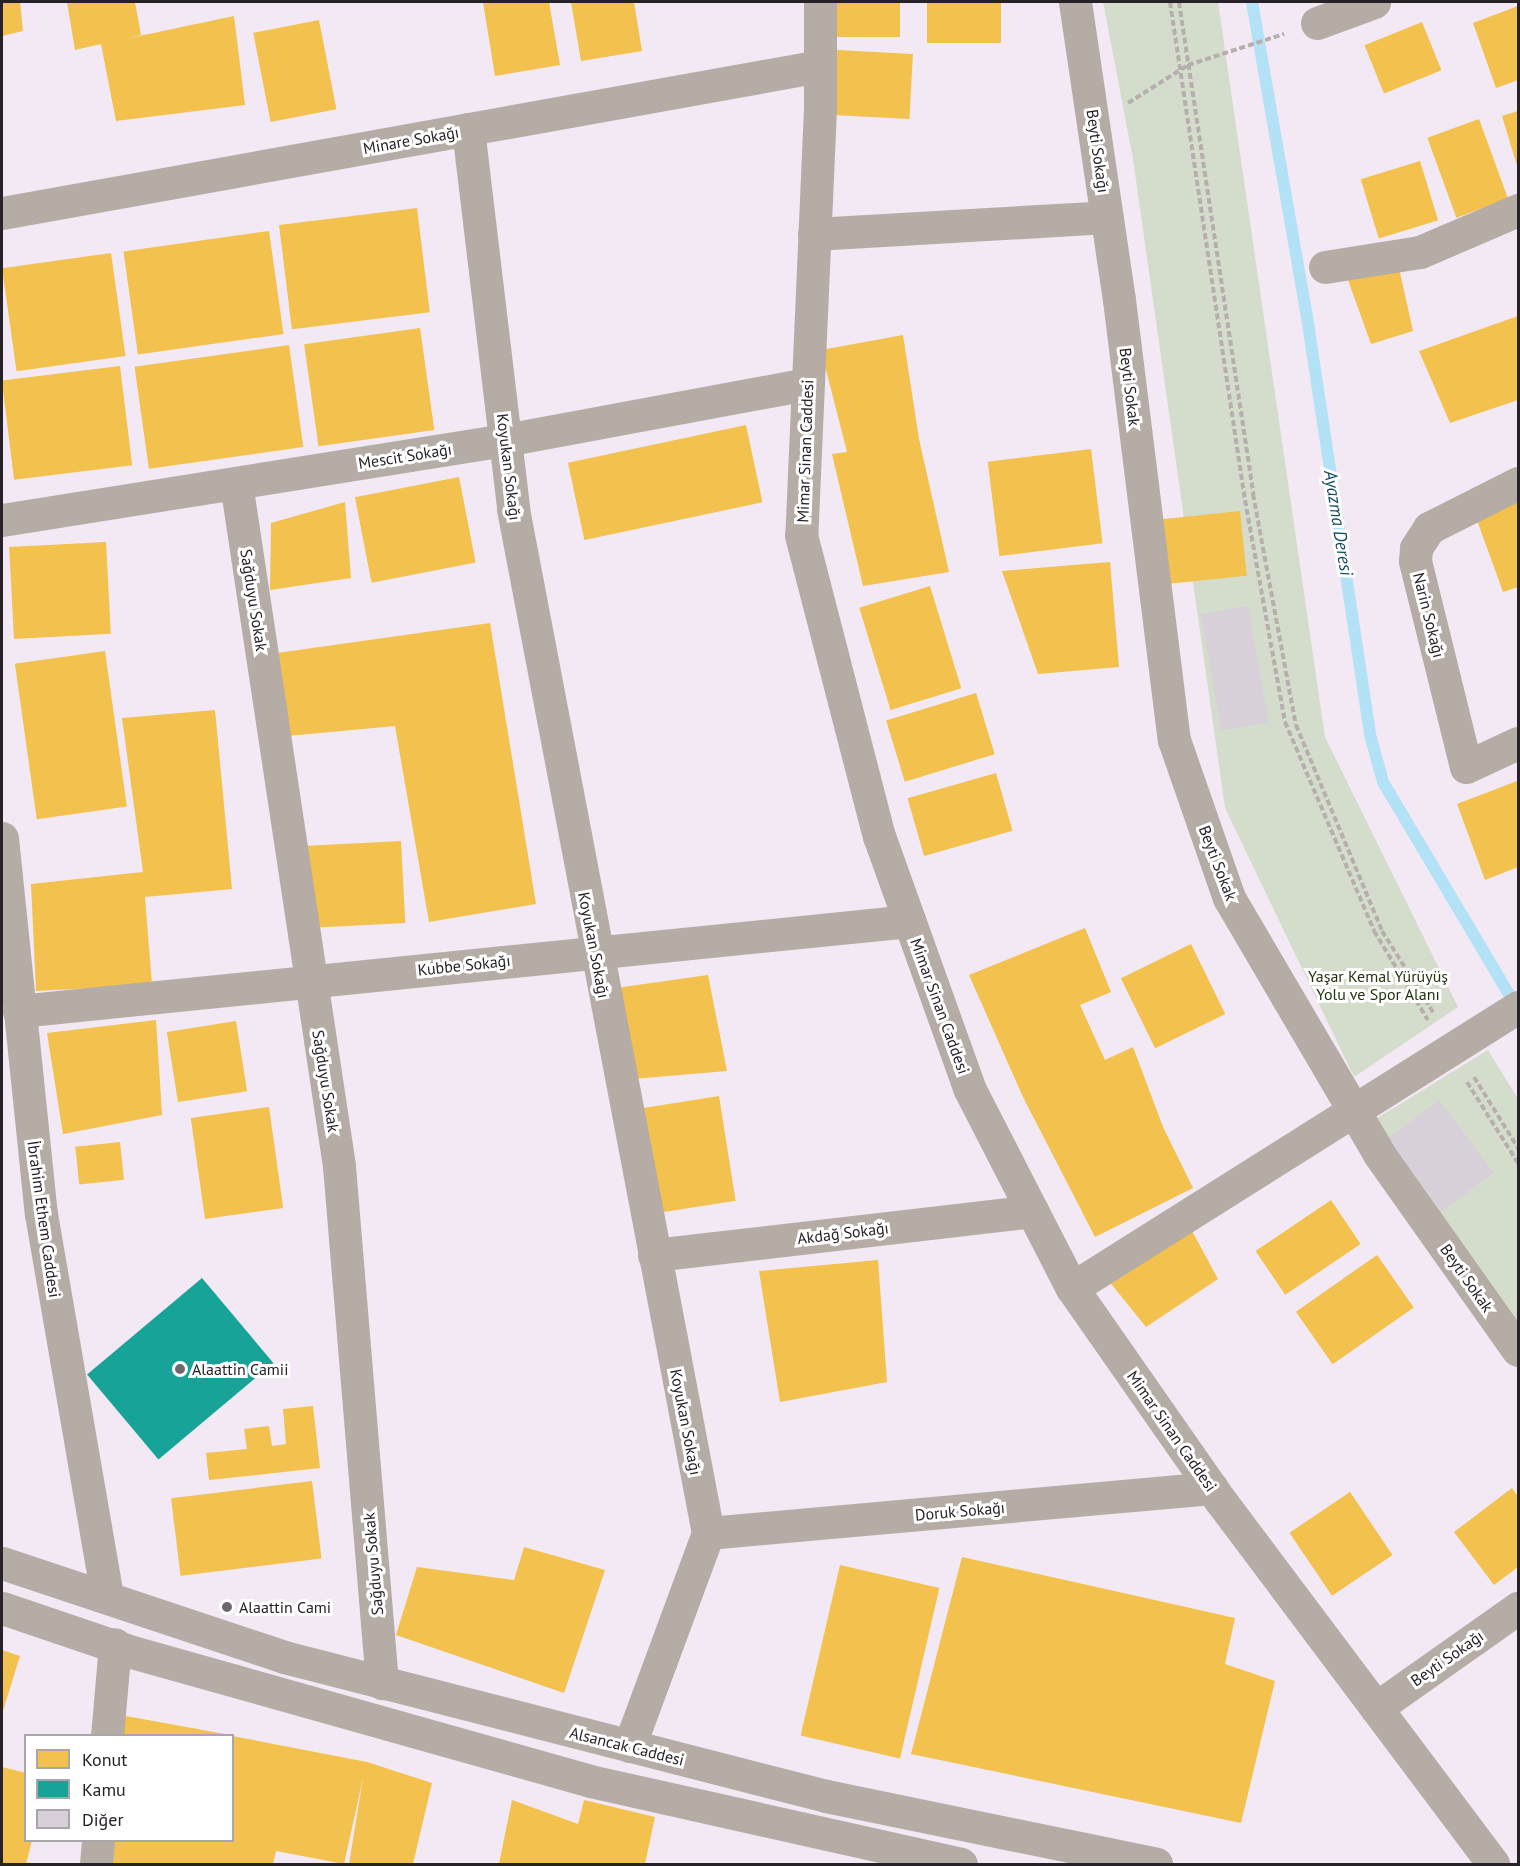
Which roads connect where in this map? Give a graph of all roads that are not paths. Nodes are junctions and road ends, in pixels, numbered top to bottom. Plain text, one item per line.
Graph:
1 (820, 2) edge
2 (1076, 2) edge
3 (1374, 2) edge
4 (1317, 23) dead end
5 (820, 66) junction
6 (468, 129) junction
7 (1518, 210) edge
8 (2, 213) edge
9 (1107, 217) junction
10 (814, 234) junction
11 (1325, 267) dead end
12 (1119, 300) joint
13 (807, 384) junction
14 (505, 440) junction
15 (236, 483) junction
16 (1518, 483) edge
17 (2, 520) edge
18 (1518, 743) edge
19 (2, 838) edge
20 (909, 921) junction
21 (595, 952) junction
22 (311, 980) junction
23 (1518, 1007) edge
24 (19, 1011) junction
25 (1355, 1113) junction
26 (1032, 1211) junction
27 (654, 1255) junction
28 (1072, 1288) junction
29 (1518, 1350) edge
30 (1212, 1488) junction
31 (708, 1533) junction
32 (2, 1563) edge
33 (107, 1597) junction
34 (2, 1608) edge
35 (1518, 1608) edge
36 (115, 1644) junction
37 (382, 1683) junction
38 (1376, 1708) junction
39 (107, 1734) edge
40 (629, 1746) junction
41 (98, 1842) edge
42 (96, 1864) edge
43 (961, 1864) edge
44 (1156, 1864) edge
45 (1493, 1864) edge

1 - 5 street, Mimar Sinan Caddesi
2 - 9 street, Beyti Sokağı
3 - 4 street
5 - 6 street, Minare Sokağı
5 - 10 street, Mimar Sinan Caddesi
6 - 8 street, Minare Sokağı
6 - 14 street, Koyukan Sokağı
7 - 11 street
9 - 10 street
9 - 12 street, Beyti Sokağı
10 - 13 street, Mimar Sinan Caddesi
12 - 25 street, Beyti Sokak
13 - 14 street, Mescit Sokağı
13 - 20 street, Mimar Sinan Caddesi
14 - 15 street, Mescit Sokağı
14 - 21 street, Koyukan Sokağı
15 - 17 street, Mescit Sokağı
15 - 22 street, Sağduyu Sokak
16 - 18 street, Narin Sokağı
19 - 24 street, İbrahim Ethem Caddesi
20 - 21 street, Kubbe Sokağı
20 - 26 street, Mimar Sinan Caddesi
21 - 22 street, Kubbe Sokağı
21 - 27 street, Koyukan Sokağı
22 - 24 street, Kubbe Sokağı
22 - 37 street, Sağduyu Sokak
23 - 25 street
24 - 33 street, İbrahim Ethem Caddesi
25 - 28 street
25 - 29 street, Beyti Sokak
26 - 27 street, Akdağ Sokağı
26 - 28 street, Mimar Sinan Caddesi
27 - 31 street, Koyukan Sokağı
28 - 30 street, Mimar Sinan Caddesi
30 - 31 street, Doruk Sokağı
30 - 38 street, Mimar Sinan Caddesi
31 - 40 street
32 - 33 street, Alsancak Caddesi
33 - 36 street
33 - 37 street, Alsancak Caddesi
34 - 36 street
35 - 38 street, Beyti Sokağı
36 - 39 street
36 - 43 street
37 - 40 street, Alsancak Caddesi
38 - 45 street, Mimar Sinan Caddesi
40 - 44 street, Alsancak Caddesi
41 - 42 street

